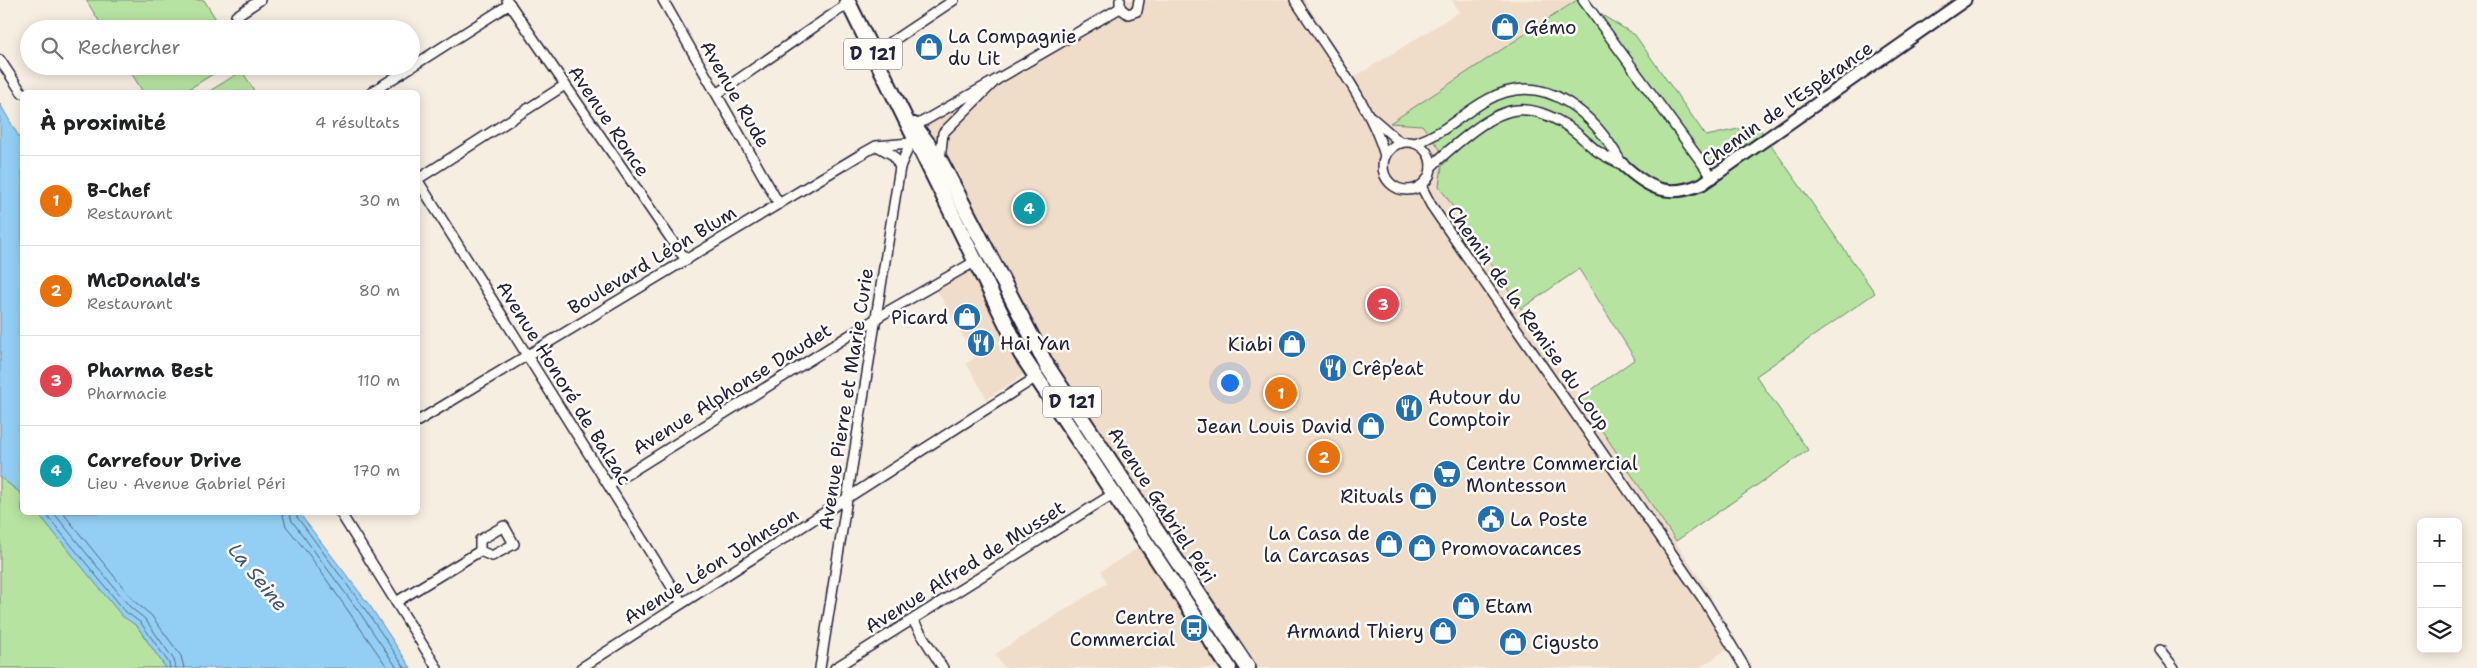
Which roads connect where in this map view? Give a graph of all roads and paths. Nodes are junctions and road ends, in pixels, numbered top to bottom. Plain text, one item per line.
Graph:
1 (260, 0) edge
2 (663, 0) edge
3 (954, 0) edge
4 (1139, 0) edge
5 (1583, 0) edge
6 (1965, 0) edge
7 (508, 2) edge
8 (848, 2) edge
9 (1300, 2) edge
10 (1120, 4) edge
11 (236, 16) dead end
12 (873, 54) junction
13 (0, 60) edge
14 (420, 60) edge
15 (398, 75) edge
16 (996, 80) junction
17 (565, 85) junction
18 (20, 90) edge
19 (375, 90) edge
20 (717, 94) junction
21 (1370, 117) junction
22 (912, 134) junction
23 (1401, 142) junction
24 (1415, 143) junction
25 (876, 146) junction
26 (1385, 156) junction
27 (940, 160) junction
28 (1622, 164) junction
29 (900, 167) junction
30 (1431, 167) junction
31 (1713, 178) junction
32 (420, 179) edge
33 (420, 183) edge
34 (1421, 186) junction
35 (779, 204) junction
36 (687, 260) junction
37 (976, 261) junction
38 (874, 320) junction
39 (528, 356) junction
40 (1035, 378) junction
41 (420, 420) edge
42 (610, 486) junction
43 (1113, 494) junction
44 (847, 498) junction
45 (342, 515) edge
46 (480, 551) dead end
47 (396, 602) junction
48 (682, 603) junction
49 (913, 621) junction
50 (2160, 650) dead end
51 (437, 668) edge
52 (581, 668) edge
53 (820, 668) edge
54 (835, 668) edge
55 (943, 668) edge
56 (1229, 668) edge
57 (1248, 668) edge
58 (1745, 668) edge
59 (2174, 668) edge

1 - 11 street
2 - 20 street, Avenue Rude
3 - 12 street
4 - 10 street
5 - 31 street
6 - 31 street, Chemin de l'Espérance
7 - 14 street
7 - 17 street, Avenue Ronce
8 - 12 main road, D 121
8 - 20 street
9 - 21 street
10 - 16 street
12 - 22 main road, D 121
13 - 18 street
15 - 19 street
16 - 22 street
16 - 27 street
17 - 32 street
17 - 36 street, Avenue Ronce
20 - 35 street, Avenue Rude
21 - 23 street
21 - 26 street
22 - 25 street, Boulevard Léon Blum
22 - 27 main road, Avenue Gabriel Péri / D 121
22 - 29 street, Avenue Pierre et Marie Curie
22 - 37 main road, Avenue Gabriel Péri / D 121
23 - 24 street
23 - 26 street
24 - 28 street, Chemin de l'Espérance
24 - 30 street
25 - 29 street
25 - 35 street, Boulevard Léon Blum
26 - 34 street
27 - 57 main road, Avenue Gabriel Péri / D 121
28 - 30 street, Chemin de l'Espérance
28 - 31 street, Chemin de l'Espérance
29 - 38 street, Avenue Pierre et Marie Curie
30 - 34 street
33 - 39 street, Avenue Honoré de Balzac
34 - 58 street, Chemin de la Remise du Loup
35 - 36 street, Boulevard Léon Blum
36 - 39 street, Boulevard Léon Blum
37 - 38 street, Avenue Alphonse Daudet
37 - 40 main road, Avenue Gabriel Péri / D 121
38 - 42 street, Avenue Alphonse Daudet
38 - 44 street, Avenue Pierre et Marie Curie
39 - 41 street, Boulevard Léon Blum
39 - 42 street, Avenue Honoré de Balzac
40 - 43 main road, Avenue Gabriel Péri / D 121
40 - 44 street, Avenue Léon Johnson
42 - 48 street, Avenue Honoré de Balzac
43 - 49 street, Avenue Alfred de Musset
43 - 56 main road, Avenue Gabriel Péri / D 121
44 - 48 street, Avenue Léon Johnson
44 - 53 street, Avenue Pierre et Marie Curie
45 - 47 street
46 - 47 street
47 - 51 street
48 - 52 street, Avenue Léon Johnson
49 - 54 street, Avenue Alfred de Musset
49 - 55 street
50 - 59 street

